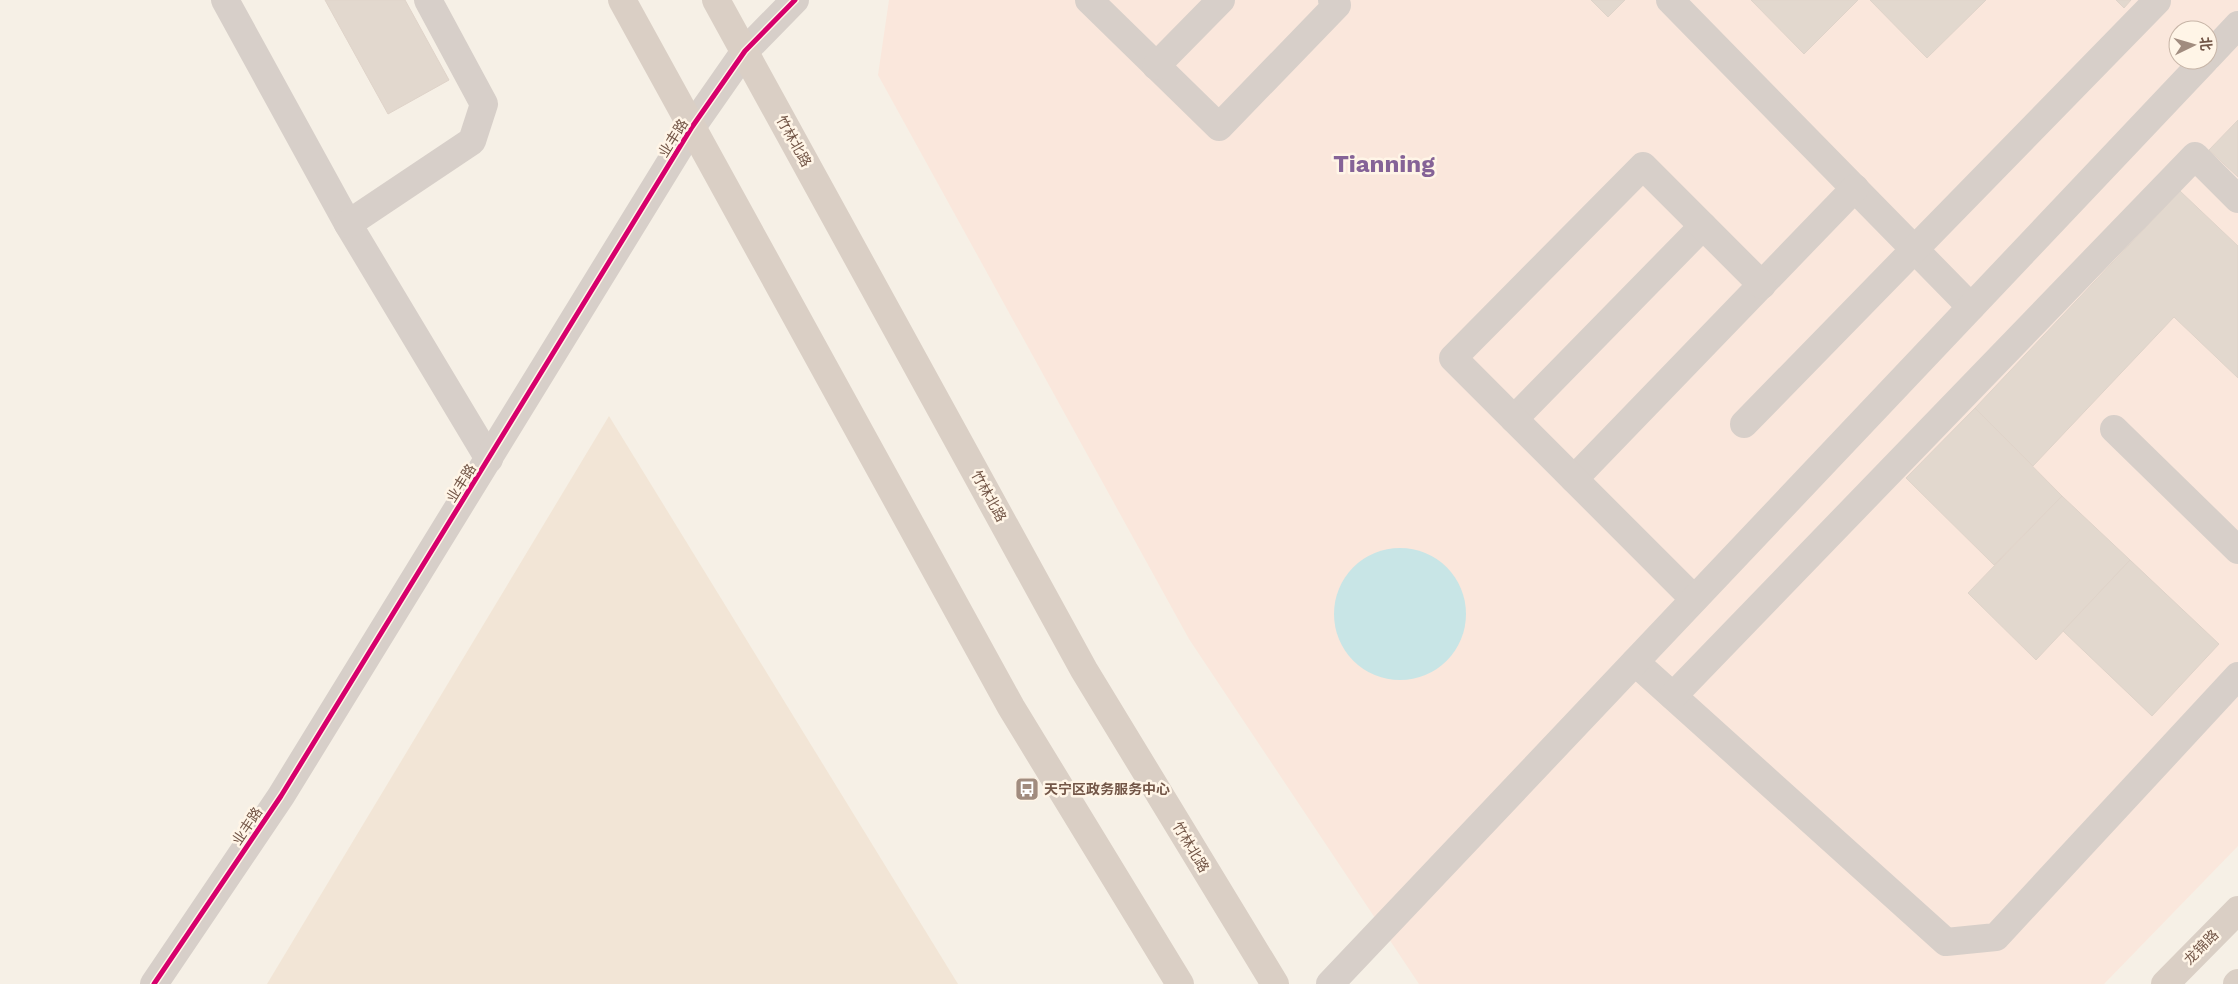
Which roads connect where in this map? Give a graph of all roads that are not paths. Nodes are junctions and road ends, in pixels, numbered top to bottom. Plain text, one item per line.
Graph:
1 (225, 0) edge
2 (428, 0) edge
3 (622, 0) edge
4 (716, 0) edge
5 (795, 0) edge
6 (1089, 0) edge
7 (1221, 0) edge
8 (1332, 0) edge
9 (1670, 0) edge
10 (2157, 2) dead end
11 (2238, 25) edge
12 (2218, 46) edge
13 (745, 51) junction
14 (1156, 66) junction
15 (2196, 70) edge
16 (692, 128) junction
17 (1855, 188) junction
18 (2238, 198) edge
19 (348, 224) junction
20 (1704, 226) junction
21 (1915, 250) junction
22 (1762, 285) junction
23 (1971, 307) junction
24 (1514, 420) junction
25 (1744, 424) dead end
26 (2114, 429) dead end
27 (489, 459) junction
28 (1574, 479) junction
29 (2238, 550) edge
30 (1694, 599) junction
31 (1635, 662) junction
32 (2238, 676) edge
33 (1673, 696) junction
34 (2238, 910) edge
35 (154, 984) edge
36 (1180, 984) edge
37 (1275, 984) edge
38 (1330, 984) edge
39 (2165, 984) edge

1 - 19 street
2 - 19 street
3 - 16 main road
4 - 13 main road, 竹林北路
5 - 13 street, 业丰路
6 - 14 street
7 - 14 street
8 - 14 street
9 - 17 street
10 - 21 street
11 - 12 street
13 - 16 street, 业丰路
13 - 37 main road, 竹林北路
15 - 23 street
16 - 27 street, 业丰路
16 - 36 main road
17 - 21 street
17 - 22 street
18 - 33 street
19 - 27 street
20 - 22 street
20 - 24 street
20 - 24 street
21 - 23 street
21 - 25 street
22 - 28 street
23 - 30 street
24 - 28 street
26 - 29 street
27 - 35 street, 业丰路
28 - 30 street
30 - 31 street
31 - 33 street
31 - 38 street
32 - 33 street
34 - 39 main road, 龙锦路

